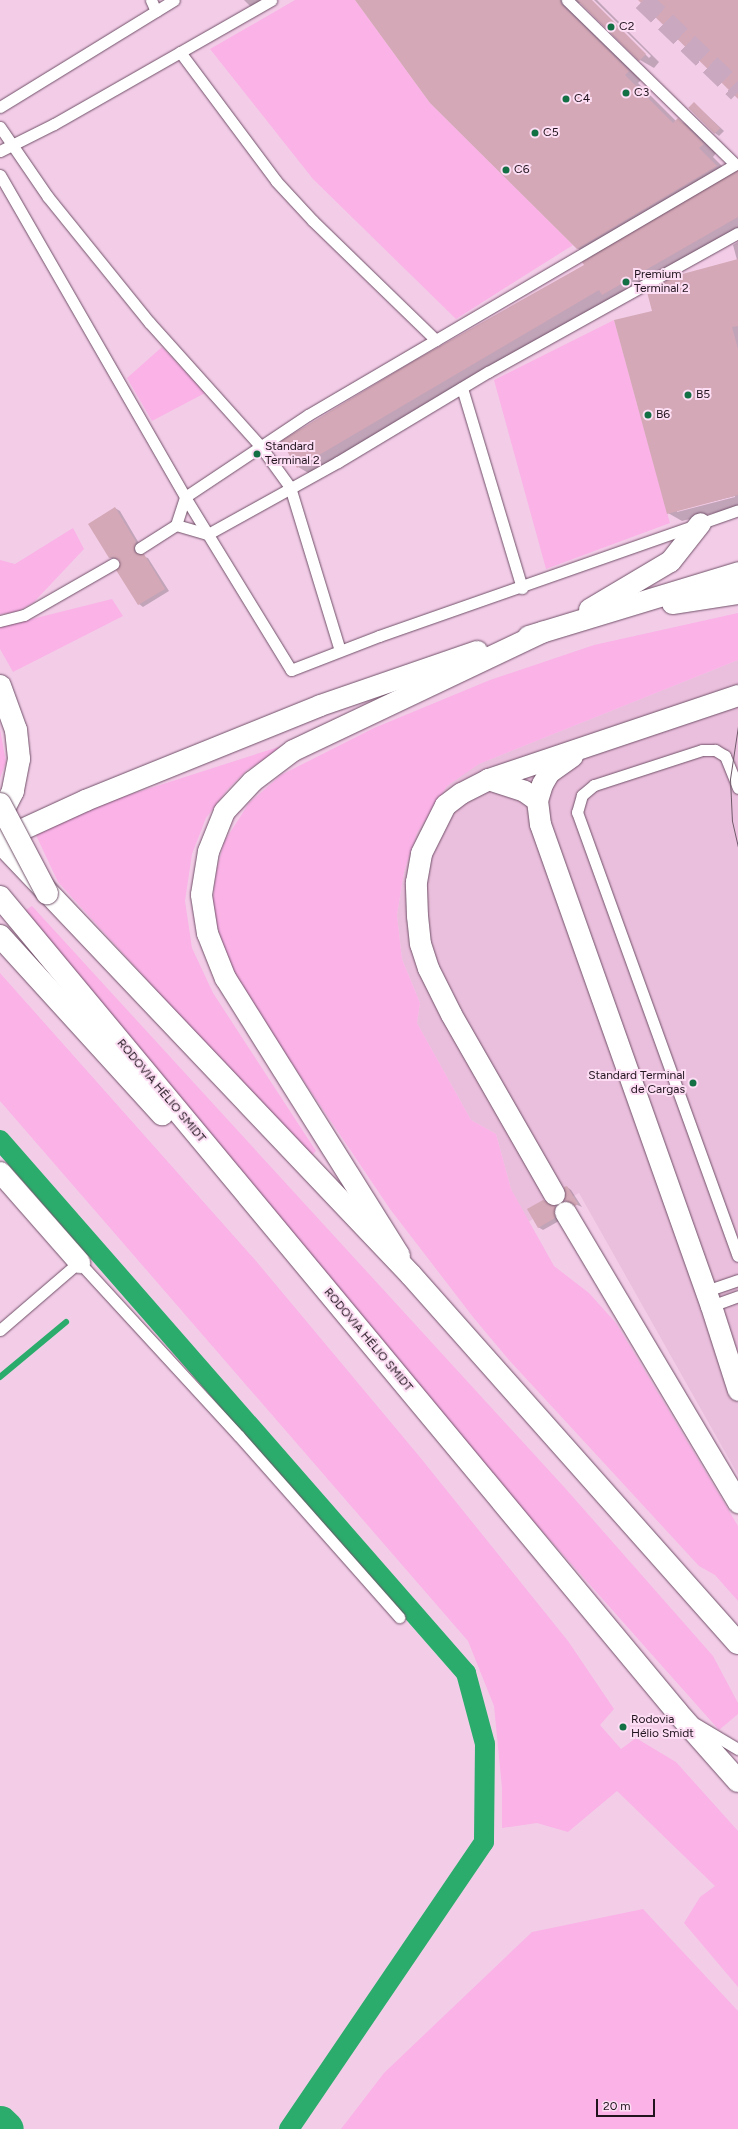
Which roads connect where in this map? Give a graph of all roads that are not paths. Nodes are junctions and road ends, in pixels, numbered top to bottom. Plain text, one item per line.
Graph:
1 (151, 0) edge
2 (174, 0) edge
3 (271, 0) edge
4 (568, 0) edge
5 (156, 11) junction
6 (180, 52) junction
7 (0, 106) edge
8 (0, 127) edge
9 (11, 146) junction
10 (0, 151) edge
11 (0, 175) edge
12 (738, 232) edge
13 (436, 340) junction
14 (462, 388) junction
15 (261, 447) junction
16 (290, 487) junction
17 (185, 497) junction
18 (738, 510) edge
19 (700, 523) junction
20 (176, 525) junction
21 (208, 534) junction
22 (140, 548) dead end
23 (113, 564) dead end
24 (738, 572) edge
25 (522, 588) junction
26 (738, 592) edge
27 (586, 618) junction
28 (0, 621) edge
29 (561, 626) junction
30 (542, 632) junction
31 (340, 651) junction
32 (0, 686) edge
33 (738, 695) edge
34 (586, 747) junction
35 (488, 779) junction
36 (738, 788) edge
37 (537, 800) junction
38 (0, 804) edge
39 (0, 816) edge
40 (0, 841) edge
41 (47, 893) junction
42 (0, 897) edge
43 (0, 936) edge
44 (0, 1172) edge
45 (246, 1194) junction
46 (554, 1194) dead end
47 (565, 1212) dead end
48 (738, 1256) edge
49 (79, 1262) junction
50 (411, 1276) junction
51 (738, 1280) edge
52 (738, 1296) edge
53 (709, 1298) junction
54 (0, 1330) edge
55 (738, 1390) edge
56 (738, 1502) edge
57 (399, 1617) dead end
58 (738, 1643) edge
59 (677, 1712) junction
60 (738, 1749) edge
61 (738, 1781) edge

1 - 5 lane
2 - 5 lane
3 - 6 lane
4 - 13 lane
5 - 7 lane
6 - 9 lane
6 - 13 lane
8 - 9 lane
9 - 10 lane
9 - 15 lane
11 - 17 lane
12 - 14 lane
13 - 15 lane
14 - 16 lane
14 - 25 lane
15 - 16 lane
15 - 17 lane
16 - 21 lane
16 - 31 lane
17 - 20 lane
17 - 21 lane
18 - 19 lane
19 - 25 lane
19 - 29 street
20 - 21 lane
20 - 22 lane
21 - 31 lane
23 - 28 lane
24 - 27 street
25 - 31 lane
26 - 27 street
27 - 29 street
29 - 30 street
30 - 40 street
30 - 50 street
32 - 39 main road
33 - 34 street
34 - 35 street
34 - 37 street
35 - 37 street
35 - 46 street
36 - 48 lane
37 - 53 street
38 - 41 main road, bridge
40 - 41 main road, bridge
41 - 50 main road
42 - 45 main road, RODOVIA HÉLIO SMIDT
43 - 45 main road
44 - 49 street
45 - 59 main road, RODOVIA HÉLIO SMIDT
47 - 56 street
49 - 54 lane
49 - 57 lane
50 - 58 main road
51 - 53 lane
52 - 53 lane
53 - 55 street
59 - 60 lane
59 - 61 main road, RODOVIA HÉLIO SMIDT

